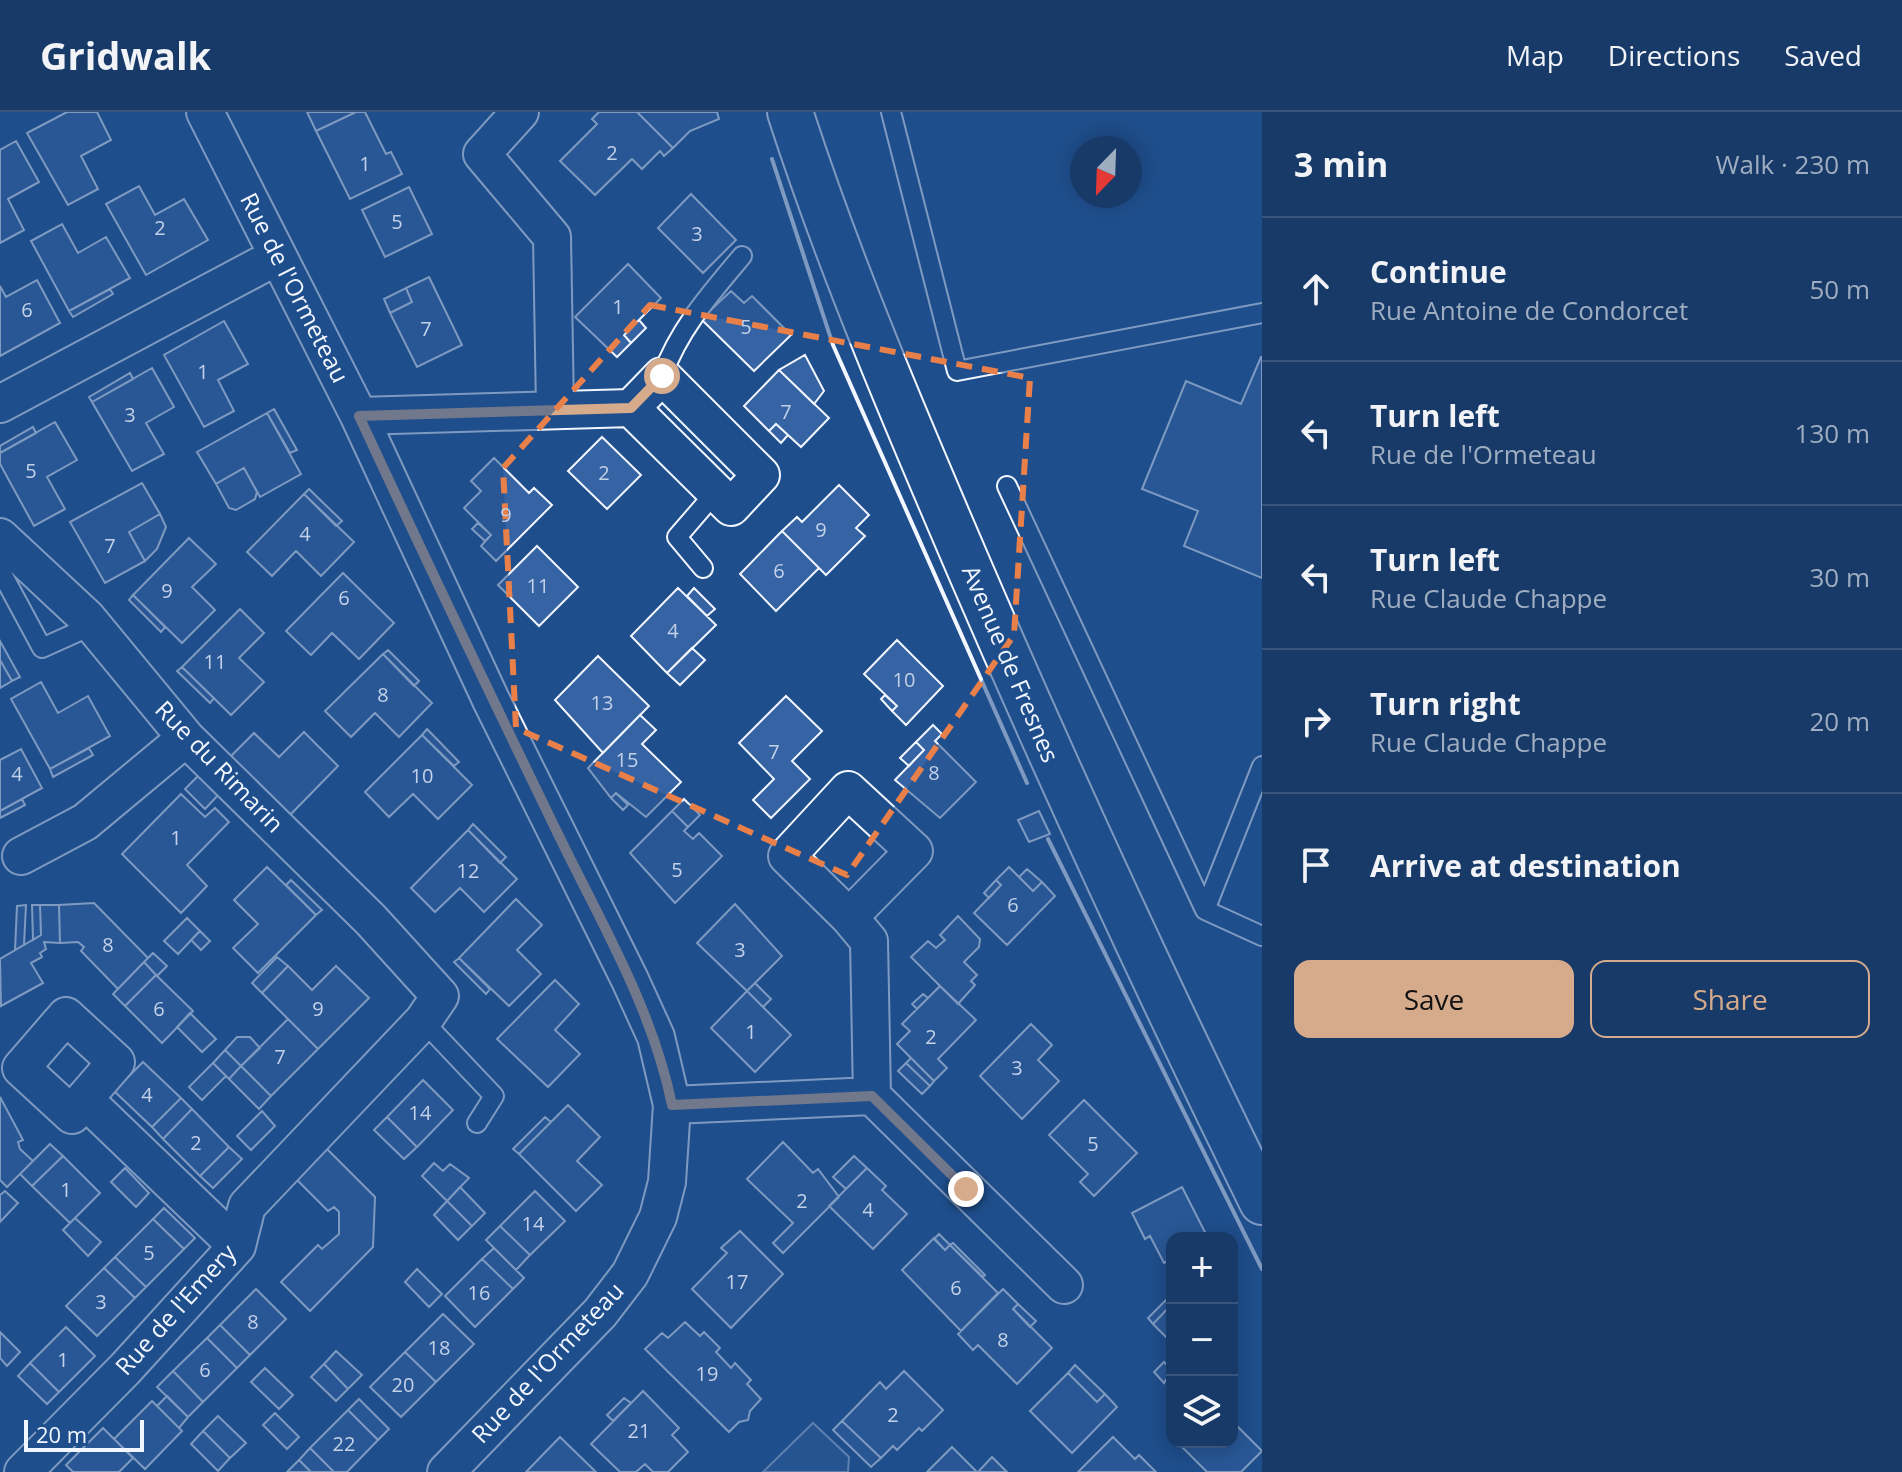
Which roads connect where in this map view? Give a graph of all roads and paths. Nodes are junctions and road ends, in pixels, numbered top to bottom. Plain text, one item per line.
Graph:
1 (205, 112) edge
2 (520, 112) edge
3 (790, 112) edge
4 (891, 112) edge
5 (742, 256) dead end
6 (276, 257) junction
7 (1262, 313) edge
8 (662, 376) junction
9 (0, 404) edge
10 (555, 408) junction
11 (631, 408) junction
12 (359, 416) junction
13 (1007, 486) dead end
14 (715, 493) junction
15 (0, 537) edge
16 (703, 568) dead end
17 (0, 570) edge
18 (93, 625) junction
19 (186, 738) junction
20 (1262, 766) edge
21 (21, 856) dead end
22 (1205, 910) junction
23 (849, 917) dead end
24 (1262, 936) edge
25 (432, 1009) junction
26 (872, 1096) junction
27 (84, 1099) dead end
28 (672, 1105) junction
29 (477, 1123) dead end
30 (1262, 1202) edge
31 (237, 1246) junction
32 (1064, 1285) dead end
33 (27, 1471) edge
34 (446, 1472) edge

1 - 6 street, Rue de l'Ormeteau
2 - 10 street
3 - 30 street, Avenue de Fresnes
4 - 7 lane
5 - 8 lane
6 - 9 street
6 - 12 street, Rue de l'Ormeteau
8 - 11 street
8 - 14 street
10 - 11 street
10 - 12 street
11 - 14 street
12 - 28 street, Rue de l'Ormeteau
13 - 22 lane
14 - 16 lane
15 - 18 street, Rue du Rimarin
17 - 18 lane
18 - 19 street, Rue du Rimarin
19 - 21 street
19 - 25 street, Rue du Rimarin
20 - 22 lane
22 - 24 lane
23 - 26 street
25 - 29 lane
25 - 31 street, Rue de l'Emery
26 - 28 street
26 - 32 street
27 - 31 street
28 - 34 street, Rue de l'Ormeteau
31 - 33 street, Rue de l'Emery

